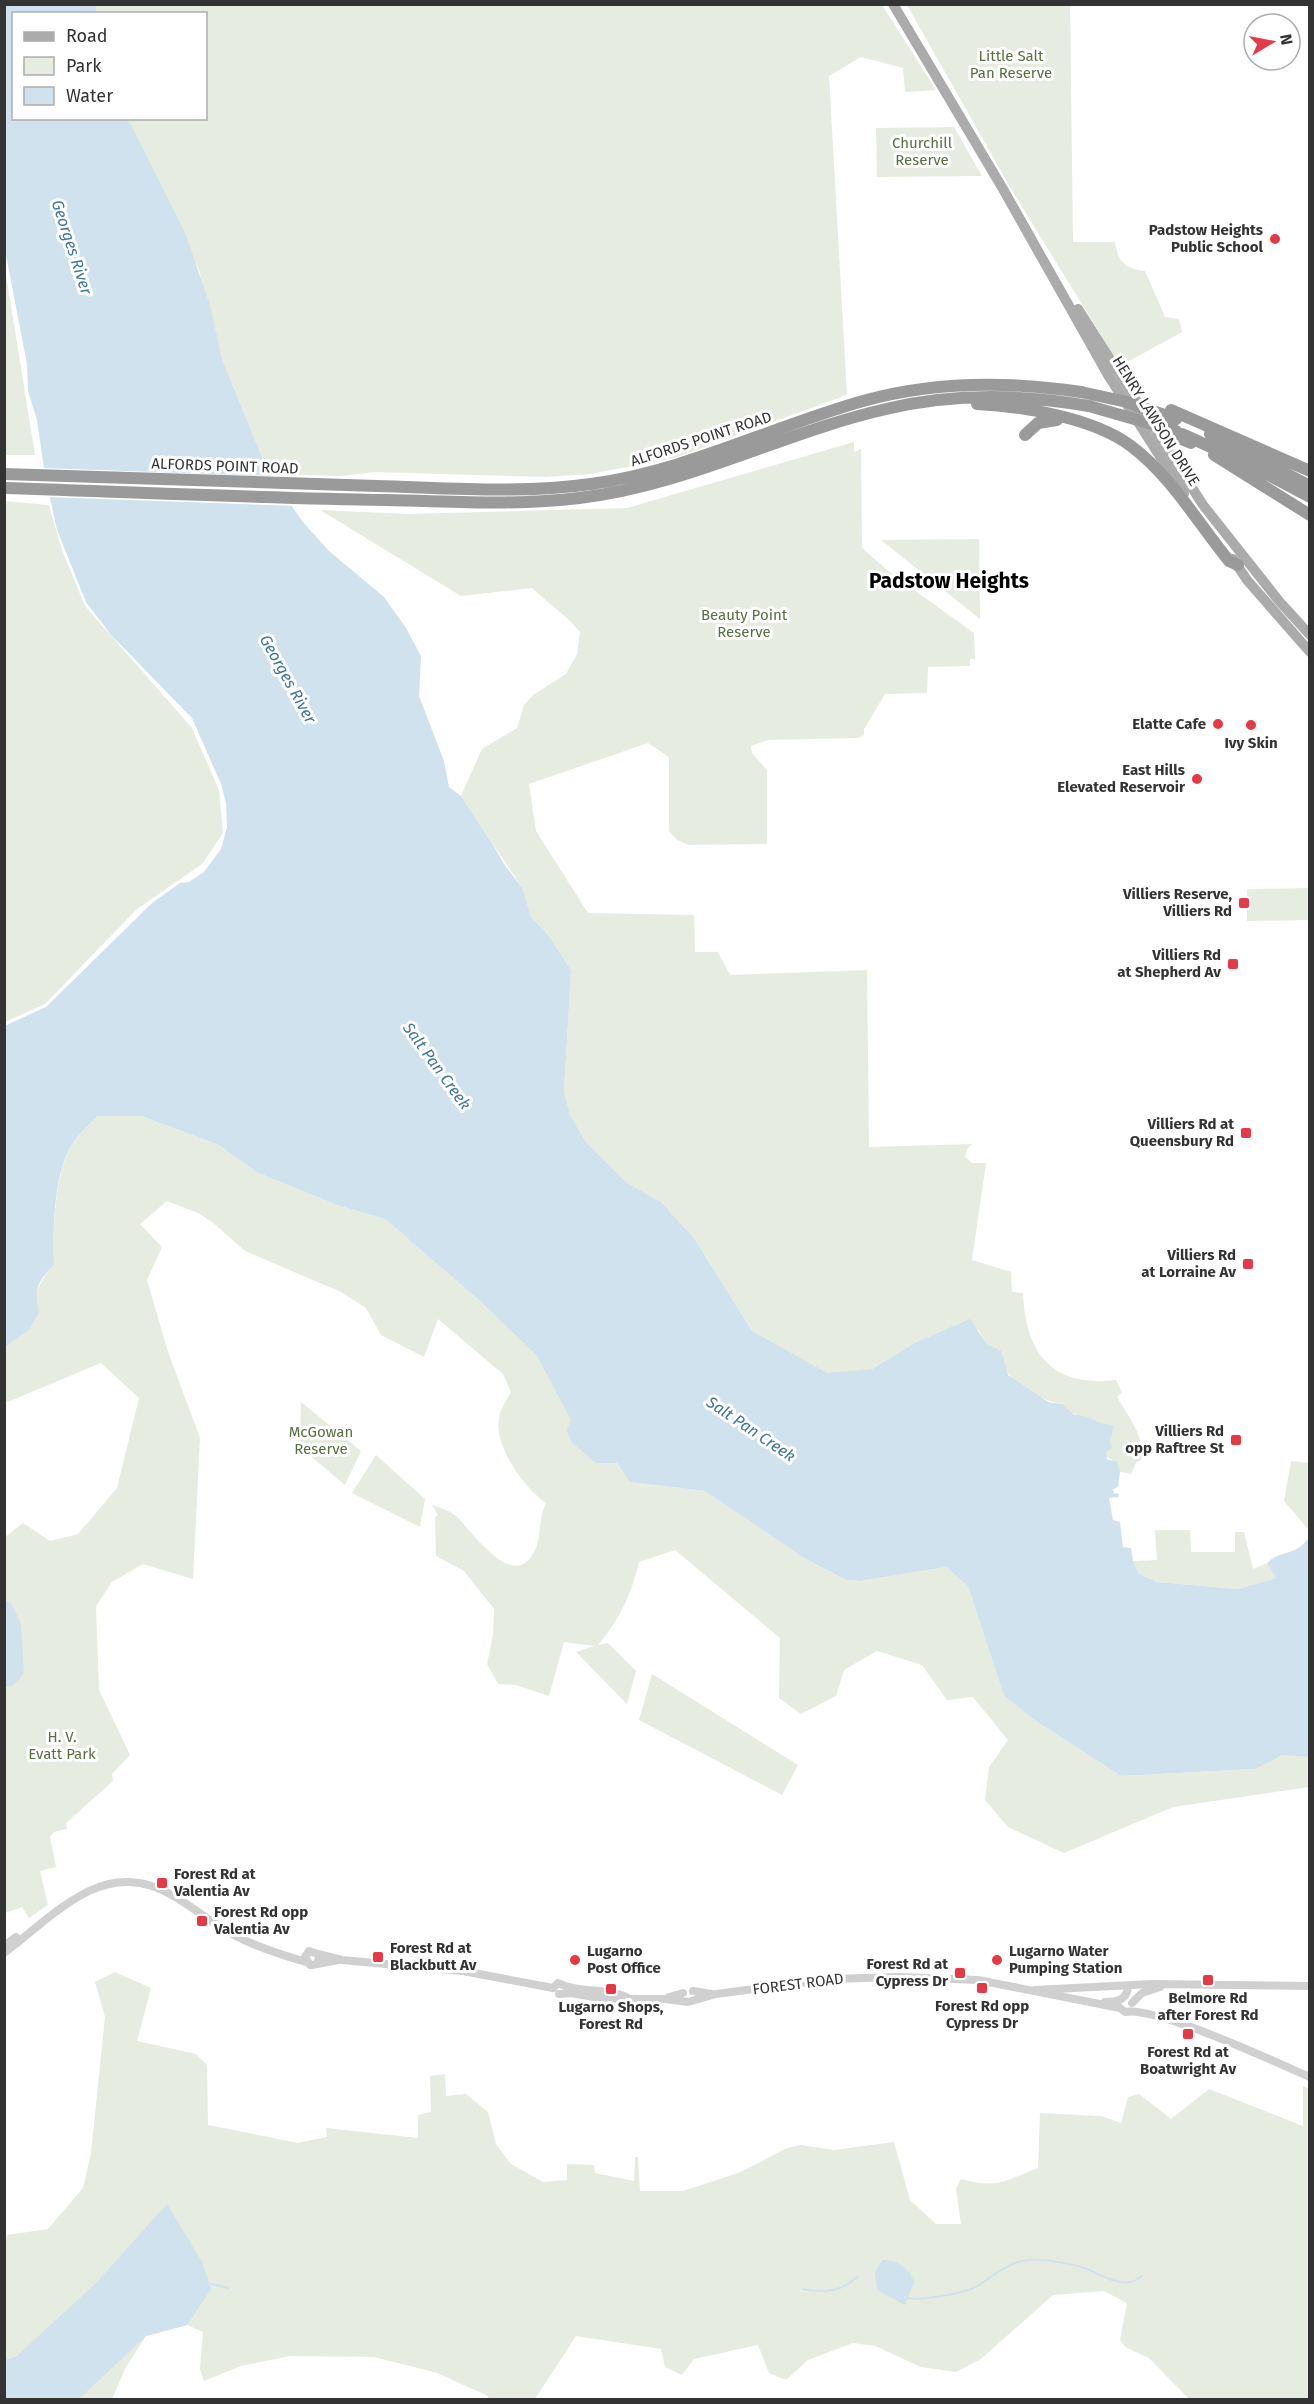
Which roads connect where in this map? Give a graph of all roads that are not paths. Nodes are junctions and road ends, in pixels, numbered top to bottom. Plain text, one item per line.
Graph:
1 (893, 4) edge
2 (1174, 414) junction
3 (864, 415) junction
4 (1079, 423) junction
5 (1024, 435) dead end
6 (1192, 440) junction
7 (1310, 471) edge
8 (4, 474) edge
9 (1310, 486) edge
10 (4, 488) edge
11 (1310, 498) edge
12 (1310, 515) edge
13 (1242, 564) junction
14 (1310, 635) edge
15 (1310, 652) edge
16 (50, 1916) junction
17 (4, 1946) edge
18 (4, 1953) edge
19 (284, 1953) junction
20 (307, 1953) junction
21 (318, 1953) junction
22 (342, 1960) junction
23 (306, 1962) junction
24 (316, 1964) junction
25 (1164, 1986) junction
26 (1310, 1986) edge
27 (1128, 1987) junction
28 (555, 1991) junction
29 (1031, 1991) junction
30 (716, 1994) junction
31 (628, 1998) junction
32 (687, 1999) junction
33 (1121, 2002) junction
34 (1132, 2005) junction
35 (1310, 2077) edge

1 - 13 main road, HENRY LAWSON DRIVE
2 - 7 highway
2 - 8 highway, ALFORDS POINT ROAD, bridge
2 - 9 highway, ALFORDS POINT ROAD
3 - 4 highway
3 - 6 highway, ALFORDS POINT ROAD, bridge
3 - 10 highway, ALFORDS POINT ROAD
4 - 5 highway
4 - 13 highway
6 - 11 highway, ALFORDS POINT ROAD
6 - 12 highway
13 - 14 main road, HENRY LAWSON DRIVE
13 - 15 main road, HENRY LAWSON DRIVE
16 - 17 street
16 - 18 street
16 - 19 street
19 - 20 street
19 - 23 street
20 - 21 street
20 - 23 street
21 - 22 street, FOREST ROAD
21 - 24 street
22 - 24 street, FOREST ROAD
22 - 28 street, FOREST ROAD
23 - 24 street
25 - 26 street
25 - 27 street
25 - 34 street
27 - 29 street
27 - 33 street
28 - 31 street, FOREST ROAD
28 - 31 street, FOREST ROAD
29 - 30 street, FOREST ROAD
29 - 33 street, FOREST ROAD
30 - 32 street, FOREST ROAD
30 - 32 street, FOREST ROAD
31 - 32 street, FOREST ROAD
33 - 34 street
33 - 34 street, FOREST ROAD
34 - 35 street

